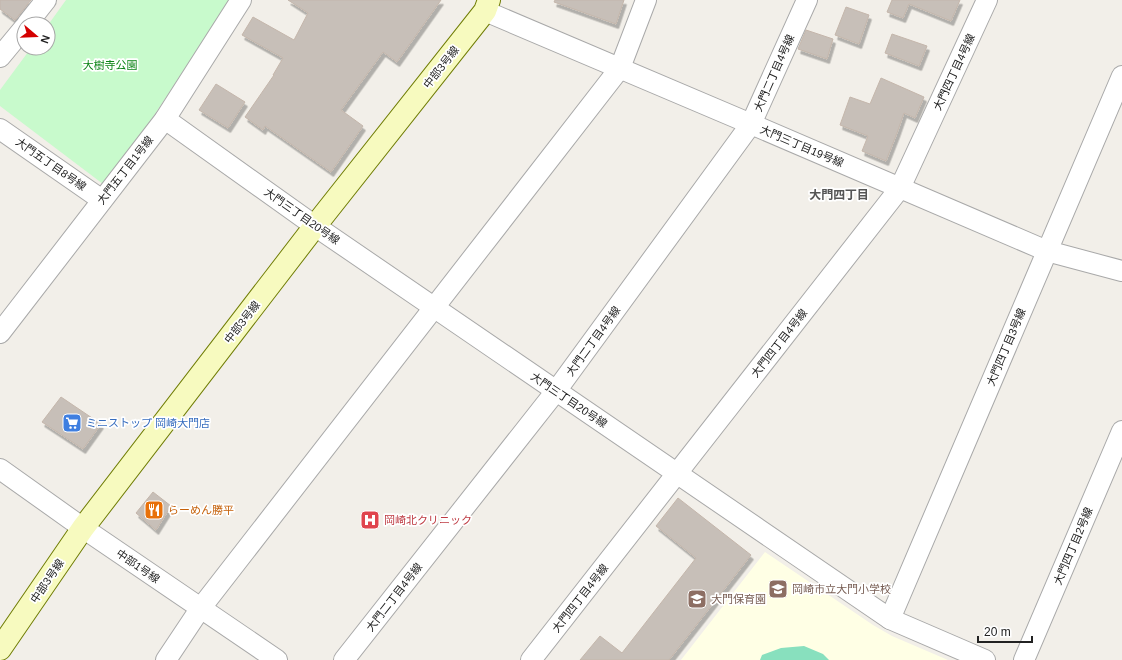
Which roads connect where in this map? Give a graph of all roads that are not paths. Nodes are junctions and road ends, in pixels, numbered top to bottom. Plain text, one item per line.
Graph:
1 (46, 0) edge
2 (241, 0) edge
3 (646, 0) edge
4 (807, 0) edge
5 (987, 0) edge
6 (487, 5) edge
7 (33, 16) edge
8 (16, 38) edge
9 (0, 58) edge
10 (620, 68) junction
11 (1122, 76) edge
12 (165, 119) junction
13 (751, 124) junction
14 (0, 129) edge
15 (900, 188) junction
16 (102, 200) junction
17 (315, 226) junction
18 (1047, 252) junction
19 (1122, 271) edge
20 (435, 308) junction
21 (0, 333) edge
22 (556, 391) junction
23 (1122, 431) edge
24 (0, 469) edge
25 (677, 473) junction
26 (83, 528) junction
27 (200, 609) junction
28 (890, 619) junction
29 (0, 649) edge
30 (166, 660) edge
31 (277, 660) edge
32 (344, 660) edge
33 (531, 660) edge
34 (985, 660) edge
35 (1024, 660) edge

1 - 7 street
2 - 12 street, 大門五丁目1号線
3 - 10 street
4 - 13 street, 大門二丁目4号線
5 - 15 street, 大門四丁目4号線
6 - 10 street, 大門三丁目19号線
6 - 17 street, 中部3号線
8 - 9 street
10 - 13 street, 大門三丁目19号線
10 - 20 street
11 - 18 street, 大門四丁目3号線
12 - 16 street, 大門五丁目1号線
12 - 17 street, 大門三丁目20号線
13 - 15 street, 大門三丁目19号線
13 - 22 street, 大門二丁目4号線
14 - 16 street, 大門五丁目8号線
15 - 18 street, 大門三丁目19号線
15 - 25 street, 大門四丁目4号線
16 - 21 street, 大門五丁目1号線
17 - 20 street, 大門三丁目20号線
17 - 26 street, 中部3号線
18 - 19 street, 大門三丁目19号線
18 - 28 street, 大門四丁目3号線
20 - 22 street, 大門三丁目20号線
20 - 27 street
22 - 25 street, 大門三丁目20号線
22 - 32 street, 大門二丁目4号線
23 - 35 street, 大門四丁目2号線
24 - 26 street, 中部1号線
25 - 28 street, 大門三丁目20号線
25 - 33 street, 大門四丁目4号線
26 - 27 street, 中部1号線
26 - 29 street, 中部3号線
27 - 30 street
27 - 31 street, 中部1号線
28 - 34 street, 大門三丁目20号線

